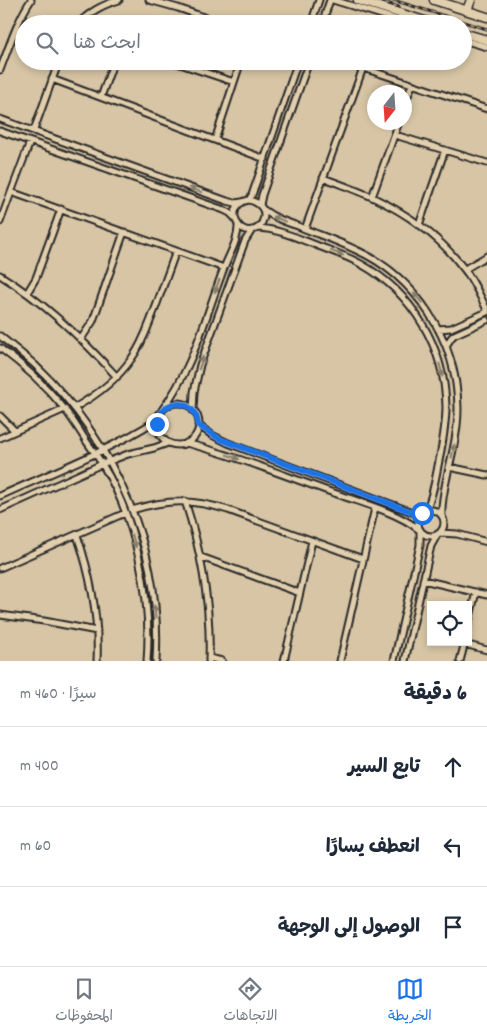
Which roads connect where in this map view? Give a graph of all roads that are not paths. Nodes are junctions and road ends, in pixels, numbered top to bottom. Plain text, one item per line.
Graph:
1 (31, 0) edge
2 (119, 0) edge
3 (149, 0) edge
4 (319, 0) edge
5 (332, 0) edge
6 (358, 0) edge
7 (434, 0) edge
8 (471, 0) edge
9 (467, 10) junction
10 (22, 15) edge
11 (87, 15) edge
12 (198, 15) edge
13 (315, 15) edge
14 (326, 15) edge
15 (381, 15) edge
16 (406, 15) edge
17 (487, 17) edge
18 (15, 32) edge
19 (472, 36) edge
20 (487, 40) edge
21 (472, 43) edge
22 (487, 47) edge
23 (0, 70) edge
24 (56, 70) edge
25 (111, 70) edge
26 (198, 70) edge
27 (238, 70) edge
28 (295, 70) edge
29 (306, 70) edge
30 (362, 70) edge
31 (369, 70) edge
32 (52, 79) junction
33 (234, 82) junction
34 (412, 85) joint
35 (102, 97) junction
36 (487, 109) edge
37 (0, 119) edge
38 (17, 124) junction
39 (34, 130) junction
40 (396, 130) edge
41 (0, 131) edge
42 (395, 134) junction
43 (13, 136) junction
44 (215, 140) junction
45 (30, 142) junction
46 (445, 150) junction
47 (265, 159) junction
48 (487, 163) edge
49 (323, 178) junction
50 (11, 192) junction
51 (372, 197) junction
52 (249, 200) junction
53 (242, 202) junction
54 (260, 205) junction
55 (61, 209) junction
56 (264, 210) junction
57 (236, 221) junction
58 (0, 222) edge
59 (419, 225) junction
60 (255, 229) junction
61 (305, 229) junction
62 (124, 232) junction
63 (176, 251) junction
64 (487, 256) edge
65 (224, 268) junction
66 (465, 269) junction
67 (0, 275) edge
68 (27, 293) junction
69 (487, 311) edge
70 (487, 320) edge
71 (204, 323) junction
72 (214, 327) junction
73 (438, 329) junction
74 (0, 336) edge
75 (81, 338) junction
76 (446, 347) junction
77 (0, 348) edge
78 (116, 377) junction
79 (74, 408) junction
80 (65, 409) junction
81 (162, 410) junction
82 (193, 411) junction
83 (0, 416) edge
84 (157, 420) junction
85 (198, 425) junction
86 (15, 432) junction
87 (0, 438) edge
88 (168, 443) junction
89 (186, 443) junction
90 (103, 449) junction
91 (94, 453) junction
92 (110, 461) junction
93 (102, 464) junction
94 (449, 467) junction
95 (487, 475) edge
96 (0, 496) edge
97 (185, 501) junction
98 (375, 508) junction
99 (0, 510) edge
100 (132, 510) junction
101 (426, 511) junction
102 (125, 513) junction
103 (420, 515) junction
104 (442, 516) junction
105 (419, 530) junction
106 (438, 534) junction
107 (77, 535) junction
108 (312, 541) junction
109 (487, 542) edge
110 (200, 557) junction
111 (363, 559) junction
112 (0, 568) edge
113 (424, 580) junction
114 (476, 592) junction
115 (300, 593) junction
116 (487, 595) edge
117 (472, 608) edge
118 (0, 615) edge
119 (97, 631) junction
120 (472, 645) edge
121 (463, 646) edge
122 (487, 650) edge
123 (209, 660) edge
124 (96, 661) edge
125 (147, 661) edge
126 (156, 661) edge
127 (222, 661) edge
128 (284, 661) edge
129 (340, 661) edge
130 (394, 661) edge
131 (405, 661) edge
132 (460, 661) edge

1 - 10 street
2 - 11 street
3 - 12 street
4 - 13 street
5 - 14 street
5 - 15 street
6 - 16 main road
7 - 9 main road
8 - 9 main road
9 - 17 main road
18 - 23 street
19 - 20 main road
21 - 22 street
24 - 32 street
25 - 35 street
26 - 33 street
27 - 33 street
28 - 47 street
29 - 54 street
30 - 49 street
31 - 34 street
32 - 35 street
32 - 39 street
33 - 44 street
34 - 36 street
35 - 44 street
37 - 38 street
38 - 39 street
38 - 43 street
53 -> 39 street
40 - 42 street
41 - 43 street
42 - 46 street
42 - 51 street
43 - 45 street
44 - 47 street
45 - 50 street
45 - 57 street
46 - 48 street
46 - 59 street
47 - 52 street
49 - 51 street
49 - 61 street
50 - 55 street
50 - 58 street
51 - 59 street
52 - 53 street
52 - 54 street
53 - 57 street
54 - 56 street
55 - 62 street
55 - 68 street
56 - 60 street
61 -> 56 street
57 - 60 street
57 - 65 street
59 - 66 street
60 - 72 street
60 -> 101 street
73 -> 61 street
62 - 63 street
62 - 75 street
63 - 65 street
63 - 78 street
64 - 66 street
65 -> 71 street
66 - 69 street
67 - 68 street
68 - 75 street
69 - 73 street
70 - 76 street
71 - 72 street
71 - 81 street
82 -> 72 street
73 - 76 street
74 - 79 street
75 - 78 street
94 -> 76 street
77 - 80 street
78 - 79 street
79 - 90 street
80 - 86 street
80 - 91 street
81 - 82 street
81 - 84 street
82 - 85 street
83 - 86 street
84 - 88 street
84 - 90 street
85 - 89 street
85 - 103 street
86 - 87 street
88 - 89 street
88 - 92 street
89 -> 98 street
90 - 91 street
90 - 92 street
91 - 93 street
91 - 96 street
92 - 93 street
92 - 100 street
93 - 99 street
93 - 102 street
94 - 95 street
94 - 104 street
97 - 100 street
97 - 108 street
97 - 110 street
98 - 105 street
98 - 111 street
126 -> 100 street
101 - 103 street
101 - 104 street
102 - 107 street
102 -> 125 street
103 - 105 street
104 - 106 street
105 - 106 street
105 - 130 street
106 - 109 street
106 - 113 street
107 - 112 street
107 - 119 street
108 - 111 street
108 - 115 street
110 - 115 street
110 - 123 street
111 - 129 street
113 - 114 street
113 - 131 street
114 - 116 street
114 - 117 street
115 - 128 street
118 - 119 street
119 - 124 street
120 - 122 street
121 - 132 street
123 - 127 street

